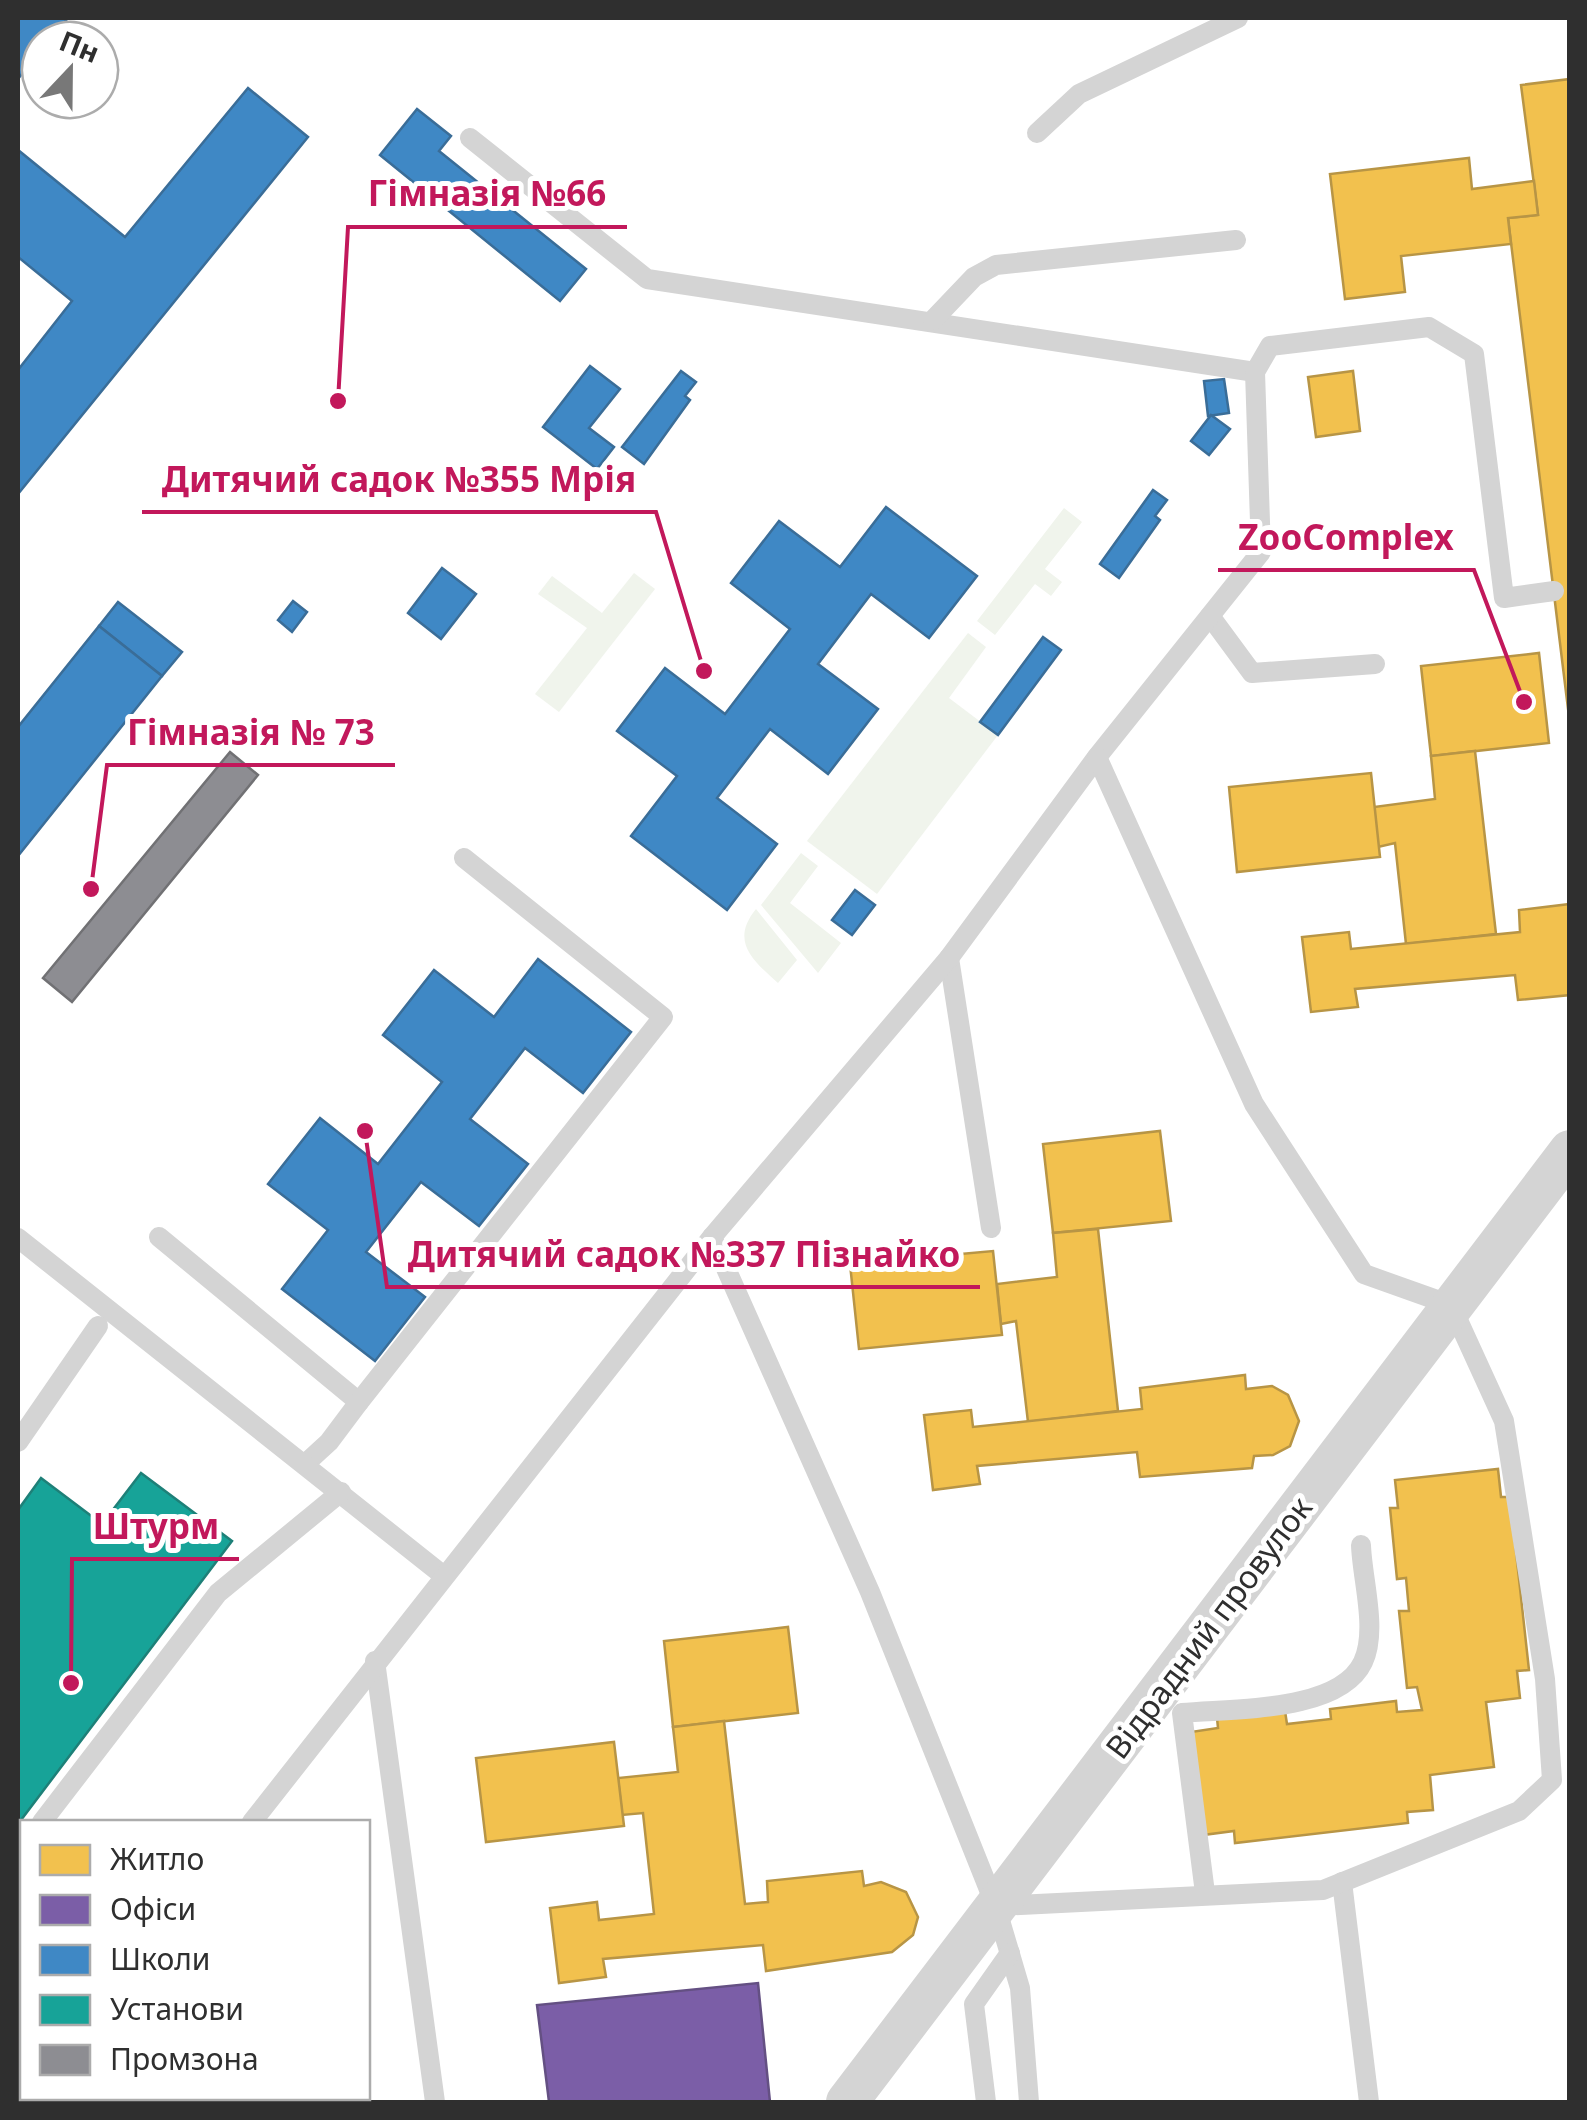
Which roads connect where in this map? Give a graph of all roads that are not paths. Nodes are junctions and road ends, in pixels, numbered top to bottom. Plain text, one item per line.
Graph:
1 (1238, 18) edge
2 (1037, 132) dead end
3 (470, 138) dead end
4 (1236, 240) dead end
5 (933, 320) junction
6 (1256, 372) junction
7 (1554, 591) dead end
8 (1210, 616) junction
9 (1375, 664) dead end
10 (1097, 757) junction
11 (464, 858) dead end
12 (949, 958) junction
13 (1570, 1151) edge
14 (991, 1228) dead end
15 (159, 1236) dead end
16 (18, 1238) edge
17 (712, 1238) junction
18 (1451, 1305) junction
19 (98, 1326) dead end
20 (359, 1402) junction
21 (18, 1442) edge
22 (305, 1464) junction
23 (341, 1492) junction
24 (1360, 1545) dead end
25 (444, 1576) junction
26 (375, 1661) junction
27 (44, 1820) edge
28 (254, 1820) edge
29 (1342, 1882) junction
30 (1204, 1893) junction
31 (996, 1906) junction
32 (1010, 1953) junction
33 (435, 2102) edge
34 (847, 2102) edge
35 (986, 2102) edge
36 (1028, 2102) edge
37 (1369, 2102) edge

1 - 2 lane
3 - 5 lane
4 - 5 lane
5 - 6 lane
6 - 7 lane
6 - 8 lane
8 - 9 lane
8 - 10 lane
10 - 12 lane
10 - 18 lane
11 - 20 lane
12 - 14 lane
12 - 17 lane
13 - 18 street, Відрадний провулок
15 - 20 lane
16 - 22 lane
17 - 25 lane
17 - 31 lane
18 - 29 lane
18 - 31 street, Відрадний провулок
19 - 21 lane
20 - 22 lane
22 - 23 lane
23 - 25 lane
23 - 27 lane
24 - 30 lane
25 - 26 lane
26 - 28 lane
26 - 33 lane
29 - 30 lane
29 - 37 lane
30 - 31 lane
31 - 32 lane
31 - 34 street, Відрадний провулок
32 - 35 lane
32 - 36 lane

